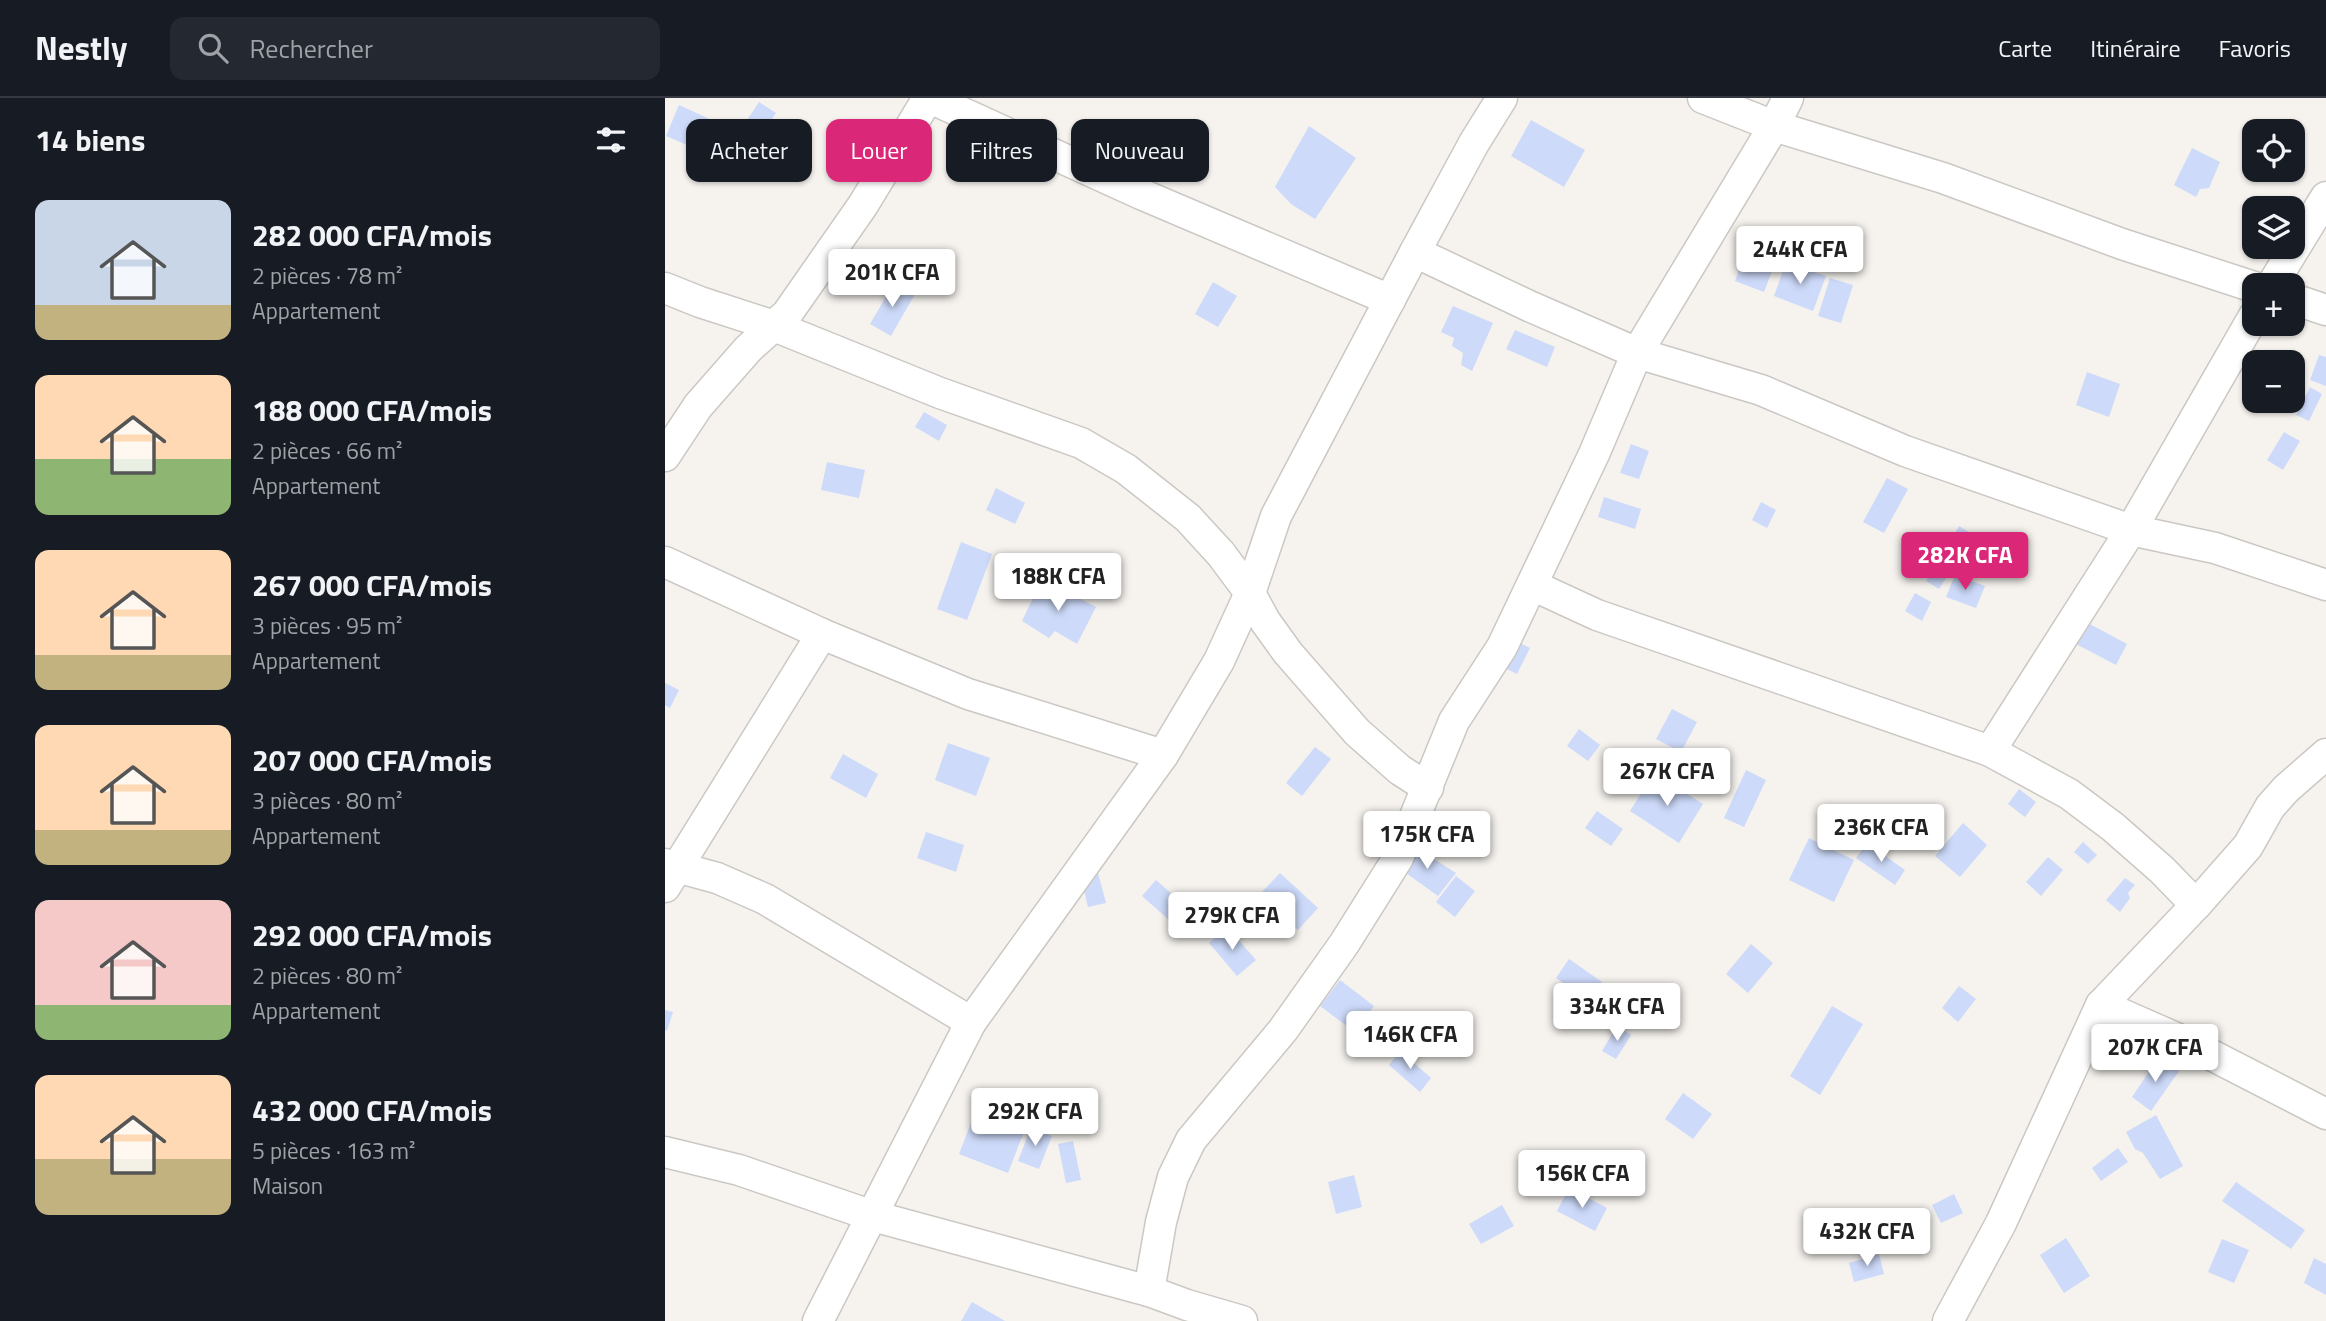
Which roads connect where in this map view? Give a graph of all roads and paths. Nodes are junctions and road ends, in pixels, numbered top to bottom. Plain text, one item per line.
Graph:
1 (929, 98) edge
2 (1502, 98) edge
3 (1703, 98) edge
4 (1789, 98) edge
5 (1774, 126) junction
6 (2326, 197) edge
7 (1415, 251) junction
8 (2279, 273) edge
9 (2242, 283) edge
10 (665, 288) edge
11 (1391, 300) junction
12 (2305, 303) edge
13 (2326, 310) edge
14 (774, 326) junction
15 (2243, 336) edge
16 (1637, 353) junction
17 (665, 456) edge
18 (2131, 530) junction
19 (665, 562) edge
20 (2326, 584) edge
21 (1532, 585) junction
22 (1249, 593) junction
23 (822, 634) junction
24 (1990, 751) junction
25 (2326, 754) edge
26 (1163, 755) junction
27 (1428, 788) junction
28 (669, 873) edge
29 (2196, 905) junction
30 (2101, 1004) junction
31 (971, 1022) junction
32 (2326, 1114) edge
33 (665, 1152) edge
34 (873, 1216) junction
35 (1149, 1291) junction
36 (818, 1321) edge
37 (1242, 1321) edge
38 (1948, 1321) edge

1 - 11 street
1 - 14 street
2 - 7 street
3 - 5 street
4 - 5 street
5 - 9 street
5 - 16 street
6 - 8 street
7 - 11 street
7 - 16 street
10 - 14 street
11 - 22 street
12 - 13 street
14 - 17 street
14 - 22 street
15 - 18 street
16 - 18 street
16 - 21 street
18 - 20 street
18 - 24 street
19 - 23 street
21 - 24 street
21 - 27 street
22 - 26 street
22 - 27 street
23 - 26 street
23 - 28 street
24 - 29 street
25 - 29 street
26 - 31 street
27 - 35 street
28 - 31 street
29 - 30 street
30 - 32 street
30 - 38 street
31 - 34 street
33 - 34 street
34 - 35 street
34 - 36 street
35 - 37 street

